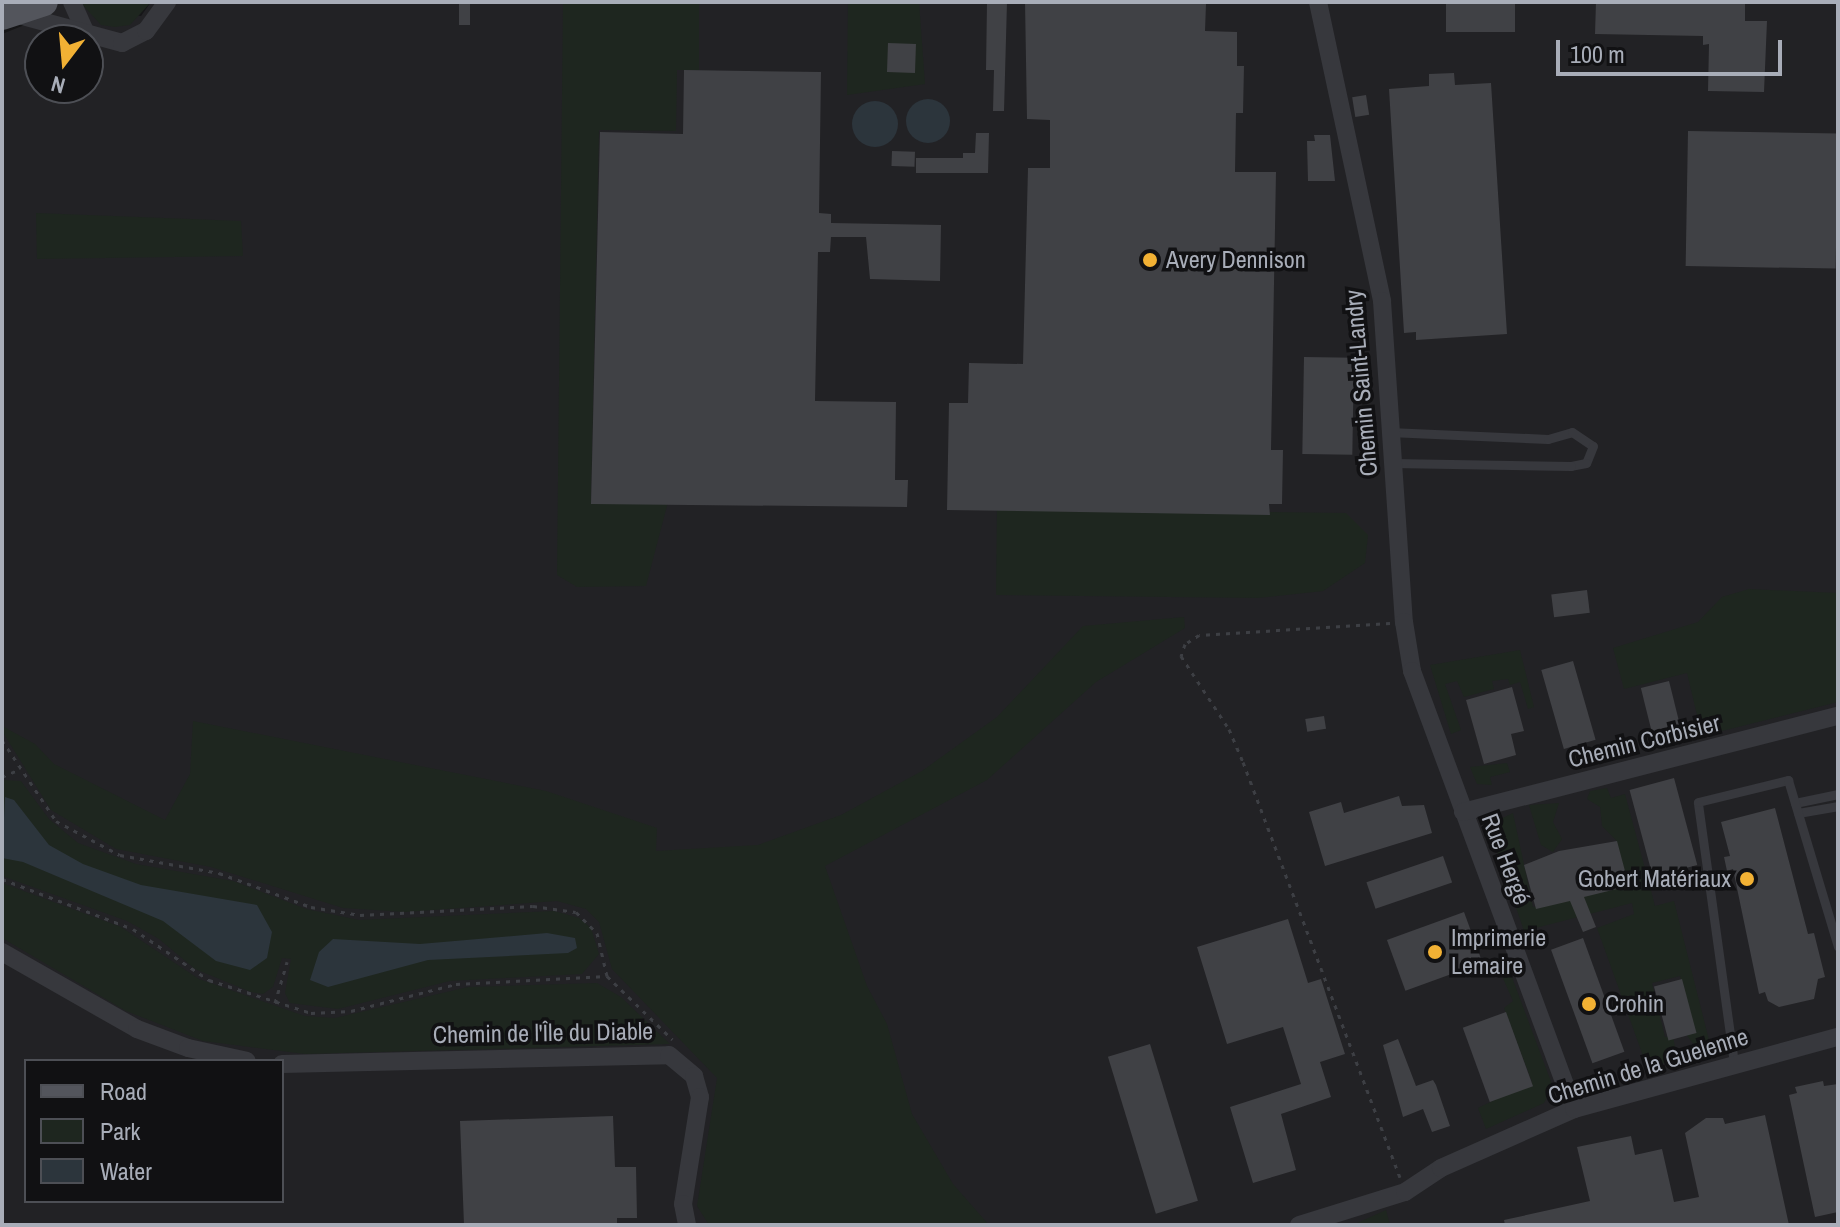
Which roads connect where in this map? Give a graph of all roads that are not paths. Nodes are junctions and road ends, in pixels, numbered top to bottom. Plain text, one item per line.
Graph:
1 (44, 2) edge
2 (72, 2) edge
3 (167, 2) edge
4 (1318, 2) edge
5 (9, 15) edge
6 (64, 24) edge
7 (82, 24) edge
8 (104, 40) edge
9 (1389, 432) junction
10 (1392, 463) junction
11 (1404, 622) joint
12 (1838, 716) edge
13 (1838, 794) edge
14 (1838, 806) edge
15 (1797, 808) junction
16 (1463, 812) junction
17 (1838, 947) edge
18 (2, 952) edge
19 (1838, 1037) edge
20 (238, 1059) edge
21 (1734, 1063) junction
22 (284, 1064) edge
23 (1574, 1109) junction
24 (687, 1225) edge
25 (1299, 1225) edge

1 - 5 main road
2 - 7 street
3 - 8 street
4 - 9 street, Chemin Saint-Landry
5 - 6 street
9 - 10 street, Chemin Saint-Landry
9 - 10 lane
10 - 11 street, Chemin Saint-Landry
11 - 16 street, Rue Hergé
12 - 16 street, Chemin Corbisier
13 - 15 lane
14 - 15 lane
15 - 17 lane
15 - 21 lane
16 - 23 street, Rue Hergé
18 - 20 street
19 - 21 street, Chemin de la Guelenne
21 - 23 street, Chemin de la Guelenne
22 - 24 street, Chemin de l'Île du Diable
23 - 25 street, Chemin de la Guelenne

